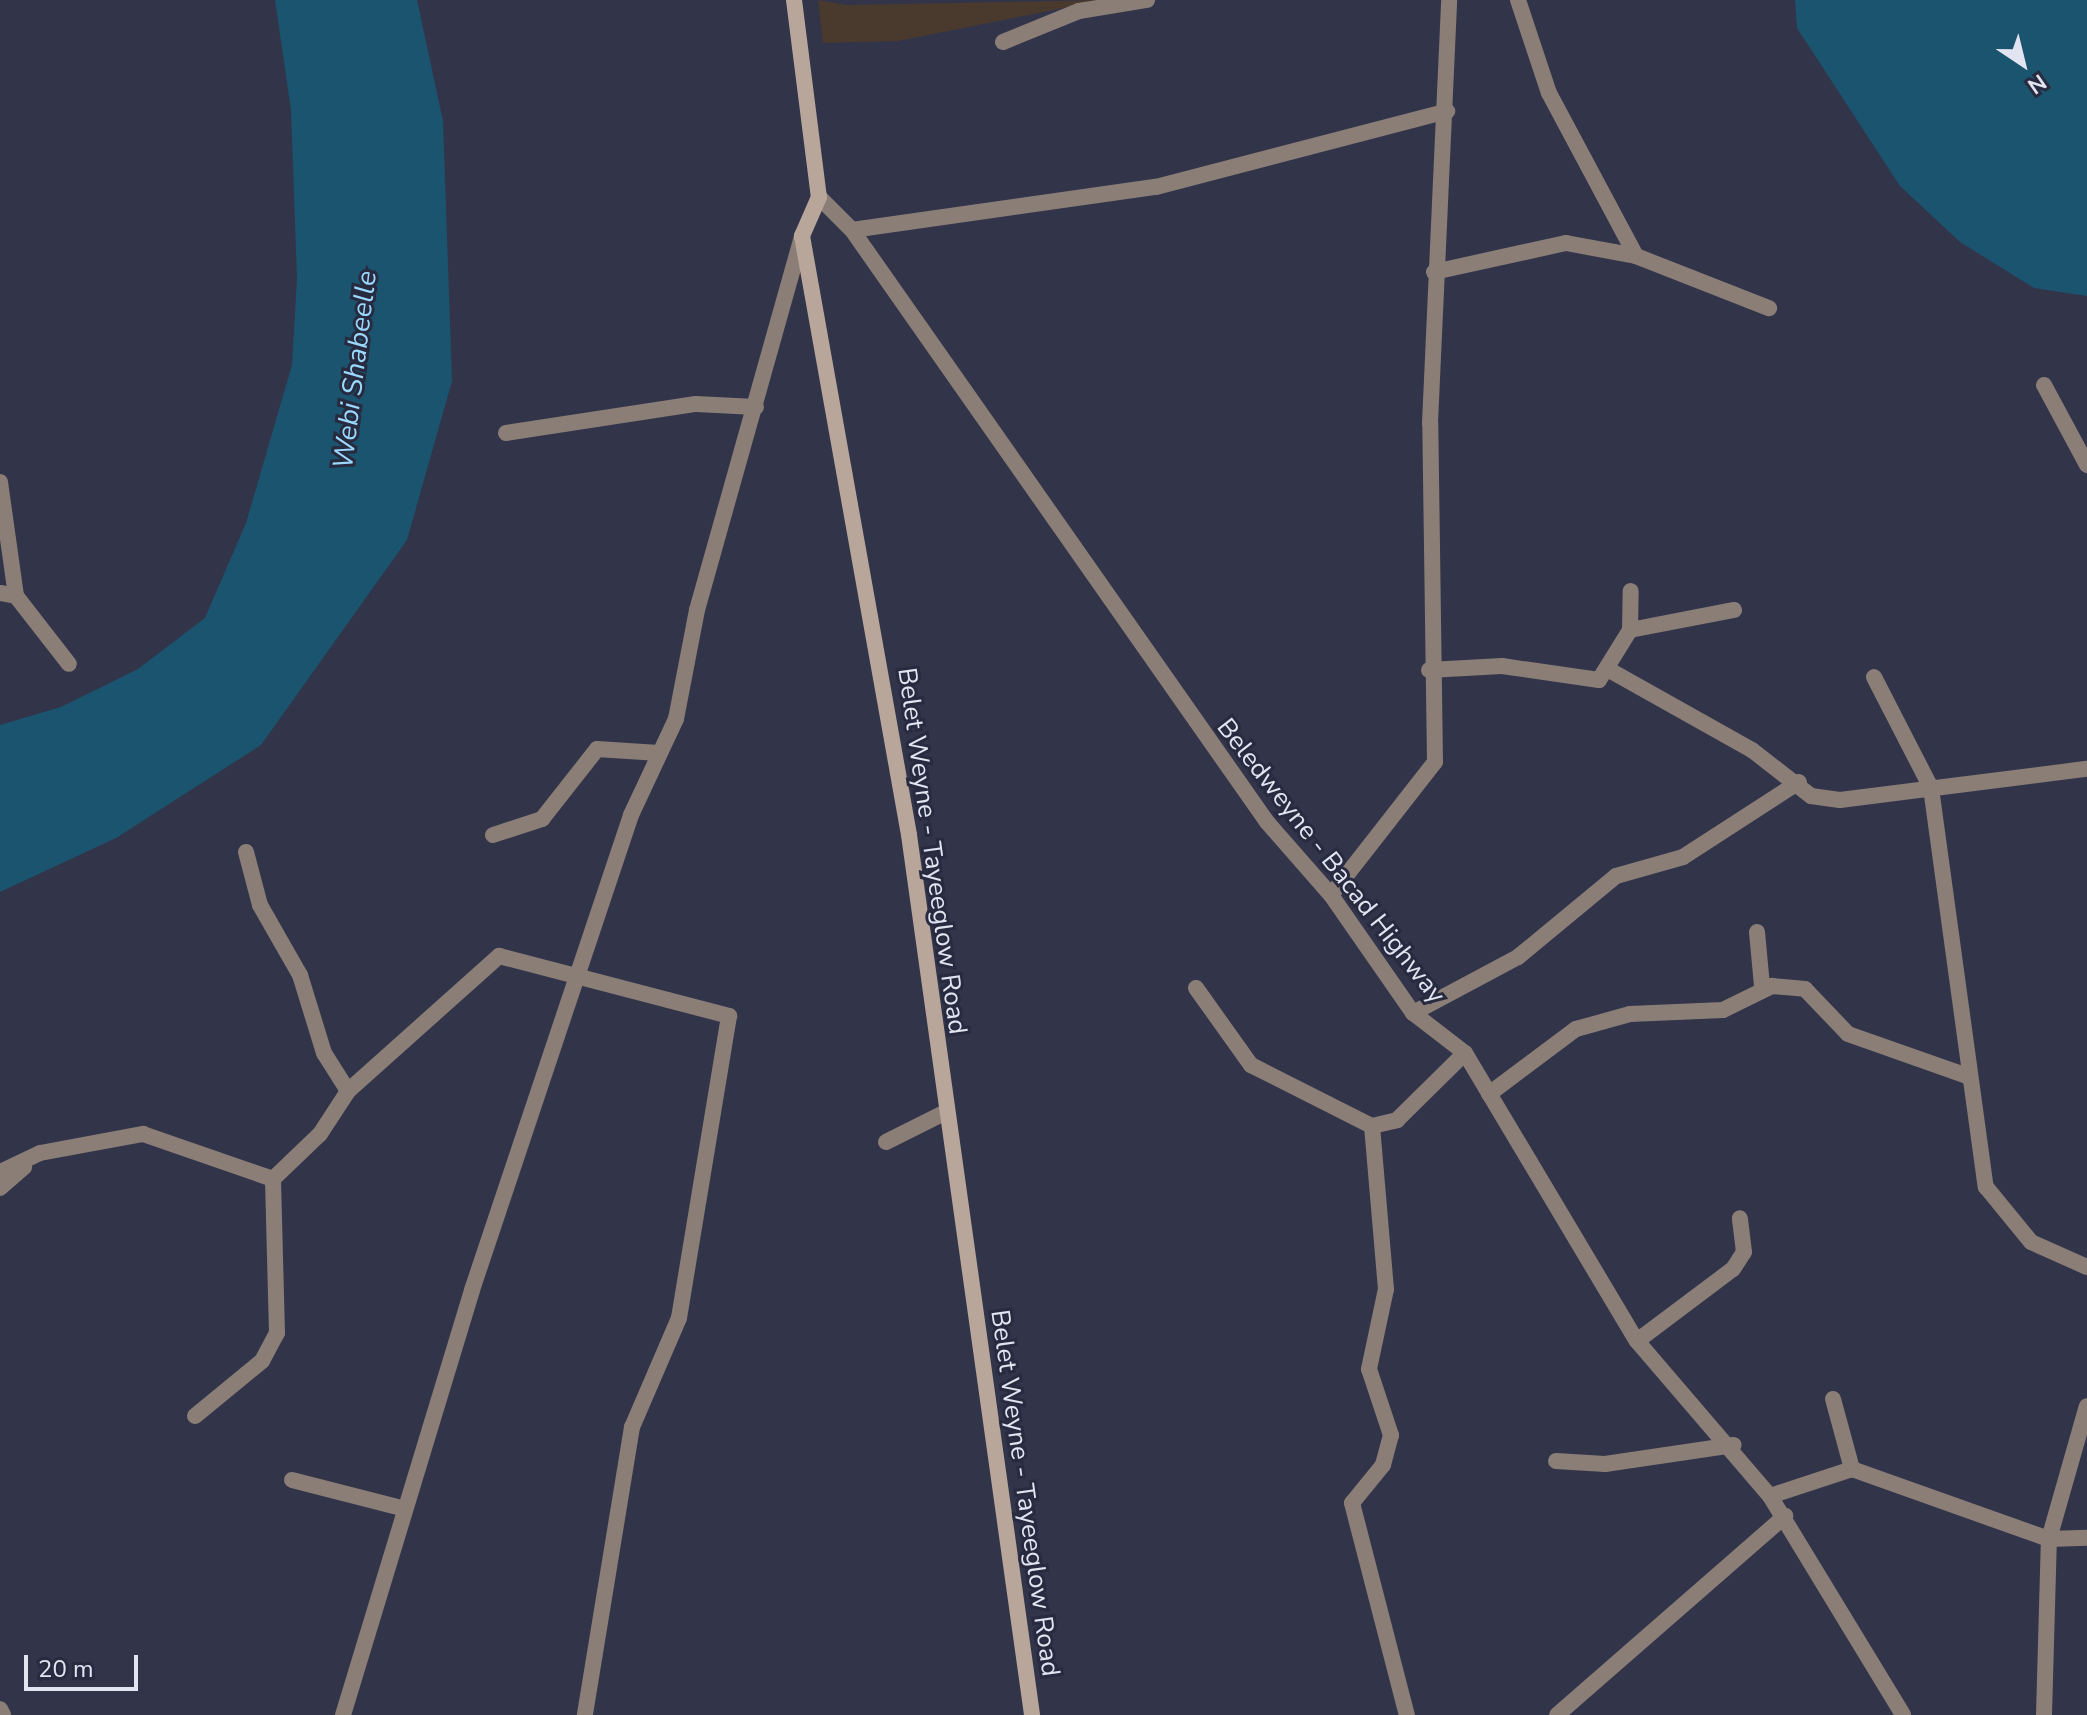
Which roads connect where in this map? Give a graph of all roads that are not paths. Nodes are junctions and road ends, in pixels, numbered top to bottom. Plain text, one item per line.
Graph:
1 (794, 0) edge
2 (1147, 0) edge
3 (1449, 0) edge
4 (1518, 0) edge
5 (1003, 42) dead end
6 (1447, 111) junction
7 (819, 197) junction
8 (852, 230) junction
9 (802, 236) junction
10 (1636, 256) junction
11 (1434, 272) junction
12 (1769, 308) dead end
13 (2044, 385) dead end
14 (756, 407) junction
15 (506, 433) dead end
16 (2087, 465) edge
17 (0, 482) edge
18 (1631, 591) dead end
19 (8, 594) edge
20 (1734, 610) dead end
21 (1630, 630) junction
22 (69, 664) dead end
23 (1429, 670) junction
24 (1611, 671) junction
25 (1874, 677) dead end
26 (659, 753) junction
27 (2087, 769) edge
28 (1799, 782) junction
29 (1931, 788) junction
30 (493, 835) dead end
31 (246, 852) dead end
32 (1331, 895) junction
33 (1757, 932) dead end
34 (582, 979) junction
35 (1762, 986) junction
36 (1196, 988) dead end
37 (1413, 1013) junction
38 (1465, 1053) junction
39 (1967, 1076) junction
40 (348, 1091) junction
41 (1489, 1094) junction
42 (946, 1112) junction
43 (1372, 1126) junction
44 (886, 1142) dead end
45 (40, 1153) junction
46 (0, 1172) edge
47 (273, 1179) junction
48 (0, 1188) edge
49 (1740, 1218) dead end
50 (2087, 1267) edge
51 (1637, 1341) junction
52 (1833, 1399) dead end
53 (2087, 1406) edge
54 (195, 1416) dead end
55 (1734, 1445) junction
56 (1556, 1461) dead end
57 (1852, 1469) junction
58 (292, 1480) dead end
59 (1770, 1496) junction
60 (401, 1508) junction
61 (1785, 1516) junction
62 (2087, 1538) edge
63 (2049, 1539) junction
64 (0, 1709) edge
65 (1899, 1713) edge
66 (3, 1715) edge
67 (343, 1715) edge
68 (585, 1715) edge
69 (1032, 1715) edge
70 (1407, 1715) edge
71 (1557, 1715) edge
72 (2044, 1715) edge

1 - 7 main road
2 - 5 street
3 - 6 street
4 - 10 street
6 - 8 street
6 - 11 street
7 - 8 street, Beledweyne - Bacad Highway
7 - 9 main road
8 - 32 street, Beledweyne - Bacad Highway
9 - 14 street
9 - 42 main road, Belet Weyne - Tayeeglow Road
10 - 11 street
10 - 12 street
11 - 23 street
13 - 16 street
14 - 15 street
14 - 26 street
17 - 19 street
18 - 21 street
19 - 22 street
20 - 21 street
21 - 24 street
23 - 24 street
23 - 32 street
24 - 28 street
25 - 29 street
26 - 30 street
26 - 34 street
27 - 29 street
28 - 29 street
28 - 37 street
29 - 39 street
31 - 40 street
32 - 37 street, Beledweyne - Bacad Highway
33 - 35 street
34 - 40 street
34 - 60 street
34 - 68 street
35 - 39 street
35 - 41 street
36 - 43 street
37 - 38 street, Beledweyne - Bacad Highway
38 - 41 street, Beledweyne - Bacad Highway
38 - 43 street
39 - 50 street
40 - 47 street
41 - 51 street, Beledweyne - Bacad Highway
42 - 44 street
42 - 69 main road, Belet Weyne - Tayeeglow Road
43 - 70 street
45 - 46 street
45 - 47 street
45 - 48 street
47 - 54 street
49 - 51 street
51 - 55 street, Beledweyne - Bacad Highway
52 - 57 street
53 - 63 street
55 - 56 street
55 - 59 street, Beledweyne - Bacad Highway
57 - 59 street
57 - 63 street
58 - 60 street
59 - 61 street, Beledweyne - Bacad Highway
60 - 67 street
61 - 65 street, Beledweyne - Bacad Highway
61 - 71 street
62 - 63 street
63 - 72 street
64 - 66 street

